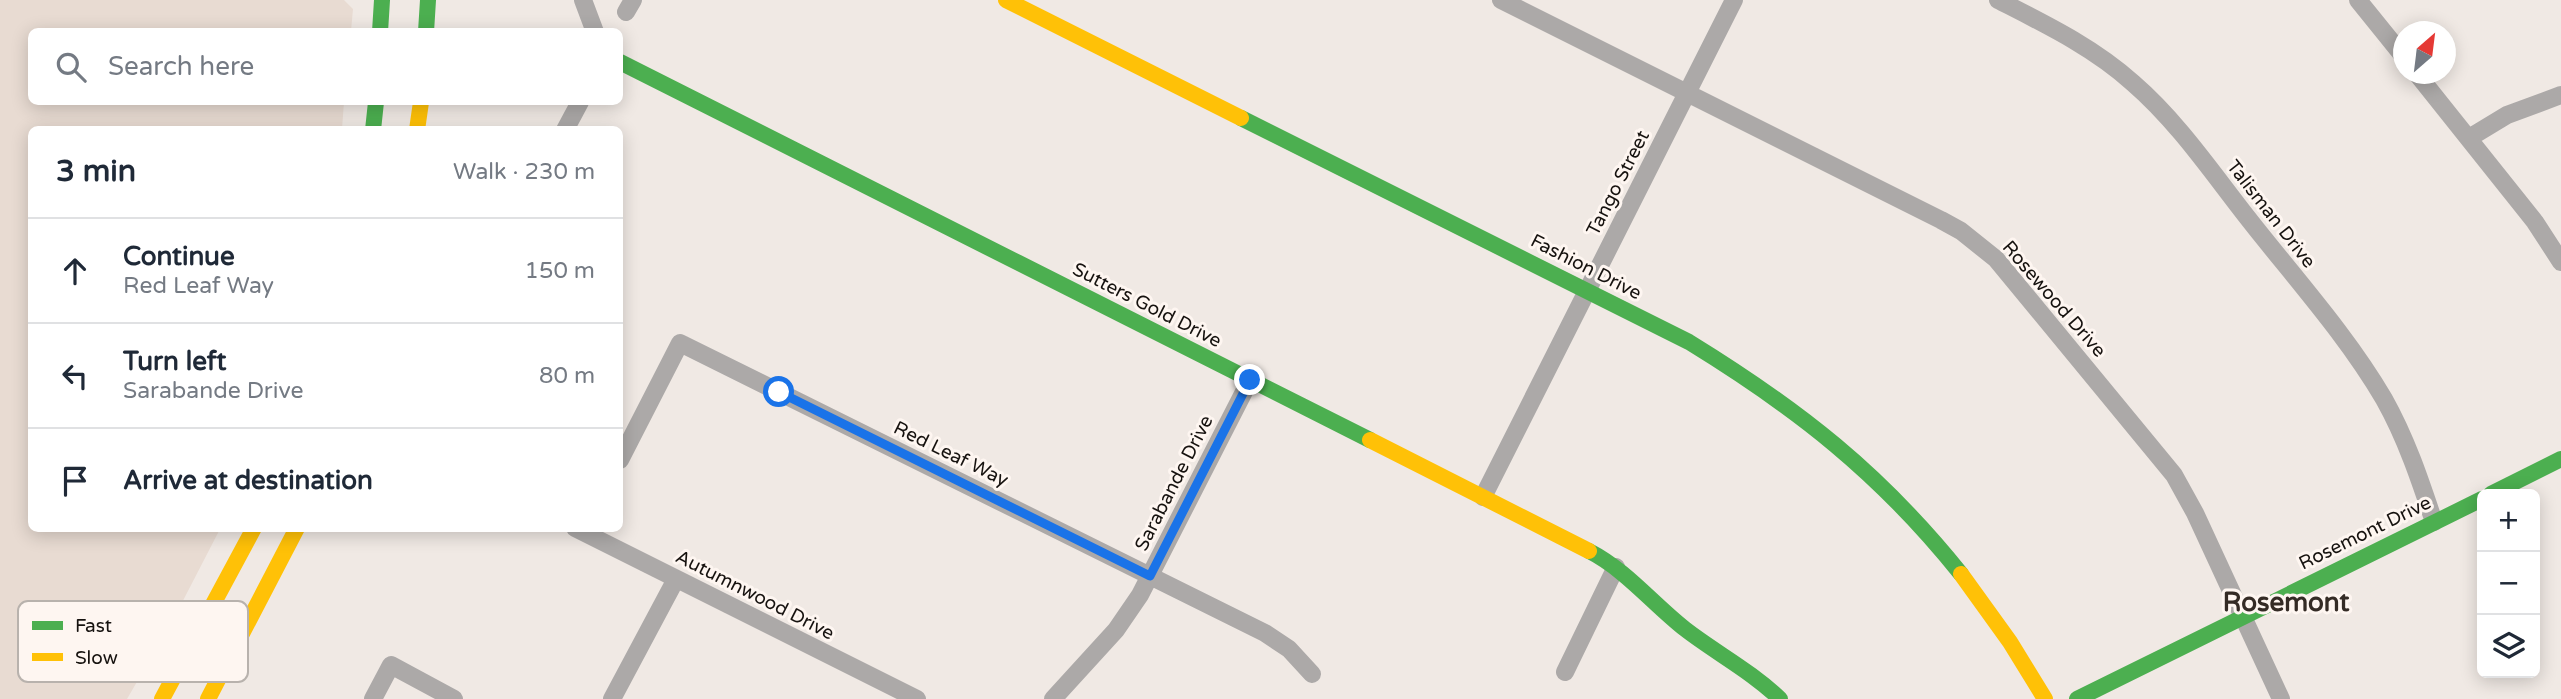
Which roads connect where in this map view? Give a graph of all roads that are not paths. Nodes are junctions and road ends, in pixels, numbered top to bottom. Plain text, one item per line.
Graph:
1 (382, 0) edge
2 (428, 0) edge
3 (583, 0) edge
4 (1006, 0) edge
5 (1501, 0) edge
6 (1734, 0) edge
7 (1998, 0) edge
8 (2358, 0) edge
9 (380, 28) edge
10 (426, 28) edge
11 (594, 28) edge
12 (2393, 44) edge
13 (623, 64) edge
14 (2425, 84) edge
15 (1687, 93) junction
16 (2561, 94) edge
17 (376, 105) edge
18 (421, 105) edge
19 (578, 105) edge
20 (373, 126) edge
21 (418, 126) edge
22 (567, 126) edge
23 (2469, 138) junction
24 (2561, 262) edge
25 (1587, 291) junction
26 (1250, 380) junction
27 (623, 454) edge
28 (2561, 459) edge
29 (2501, 489) edge
30 (1483, 497) junction
31 (2477, 501) edge
32 (2434, 522) junction
33 (252, 532) edge
34 (295, 532) edge
35 (585, 532) edge
36 (1616, 567) junction
37 (1150, 576) junction
38 (676, 579) junction
39 (215, 601) edge
40 (2244, 617) junction
41 (248, 622) edge
42 (1565, 672) dead end
43 (1312, 674) dead end
44 (171, 682) edge
45 (217, 682) edge
46 (162, 699) edge
47 (208, 699) edge
48 (373, 699) edge
49 (454, 699) edge
50 (612, 699) edge
51 (917, 699) edge
52 (1053, 699) edge
53 (1780, 699) edge
54 (2045, 699) edge
55 (2077, 699) edge
56 (2281, 699) edge

1 - 9 street
2 - 10 street
3 - 11 street
4 - 25 street, Fashion Drive
5 - 15 street, Rosewood Drive
6 - 15 street, Tango Street
7 - 32 street, Talisman Drive
8 - 12 street
13 - 26 street, Sutters Gold Drive
14 - 23 street
15 - 25 street, Tango Street
15 - 40 street, Rosewood Drive
16 - 23 street
17 - 20 street
18 - 21 street
19 - 22 street
23 - 24 street
25 - 30 street, Tango Street
25 - 54 street, Fashion Drive
26 - 30 street, Sutters Gold Drive
26 - 37 street, Sarabande Drive
27 - 37 street, Red Leaf Way
28 - 29 street
30 - 36 street, Sutters Gold Drive
31 - 32 street, Rosemont Drive
32 - 40 street, Rosemont Drive
33 - 39 street
34 - 41 street
35 - 38 street, Autumnwood Drive
36 - 42 street
36 - 53 street, Sutters Gold Drive
37 - 43 street, Red Leaf Way
37 - 52 street, Sarabande Drive
38 - 50 street
38 - 51 street, Autumnwood Drive
40 - 55 street, Rosemont Drive
40 - 56 street, Rosewood Drive
44 - 46 street
45 - 47 street
48 - 49 street

